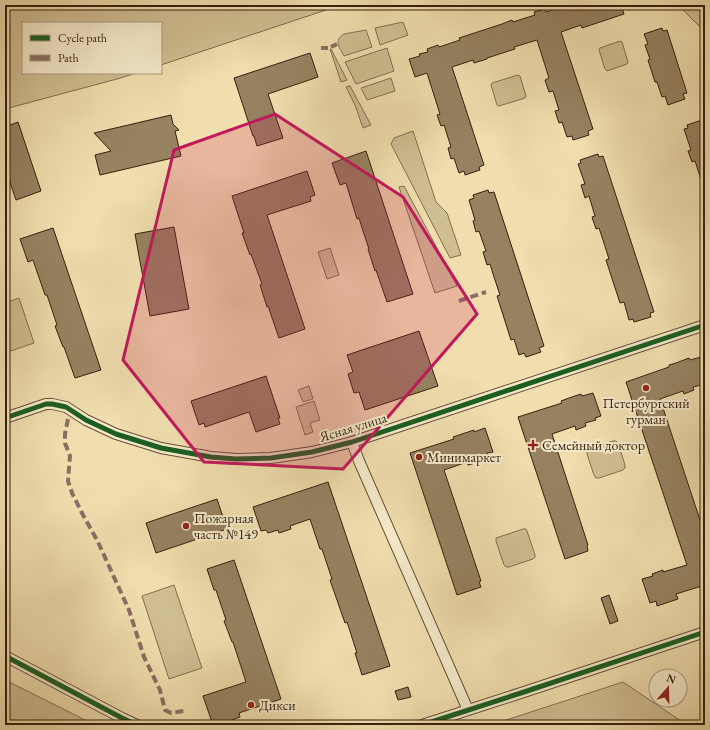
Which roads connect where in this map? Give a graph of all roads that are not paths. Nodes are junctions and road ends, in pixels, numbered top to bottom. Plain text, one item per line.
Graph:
1 (705, 325) edge
2 (5, 418) edge
3 (352, 442) junction
4 (705, 632) edge
5 (5, 656) edge
6 (468, 710) junction
7 (137, 725) edge
8 (422, 725) edge

1 - 3 street, Ясная улица
2 - 3 street, Ясная улица
3 - 6 street
4 - 6 street
5 - 7 street
6 - 8 street

